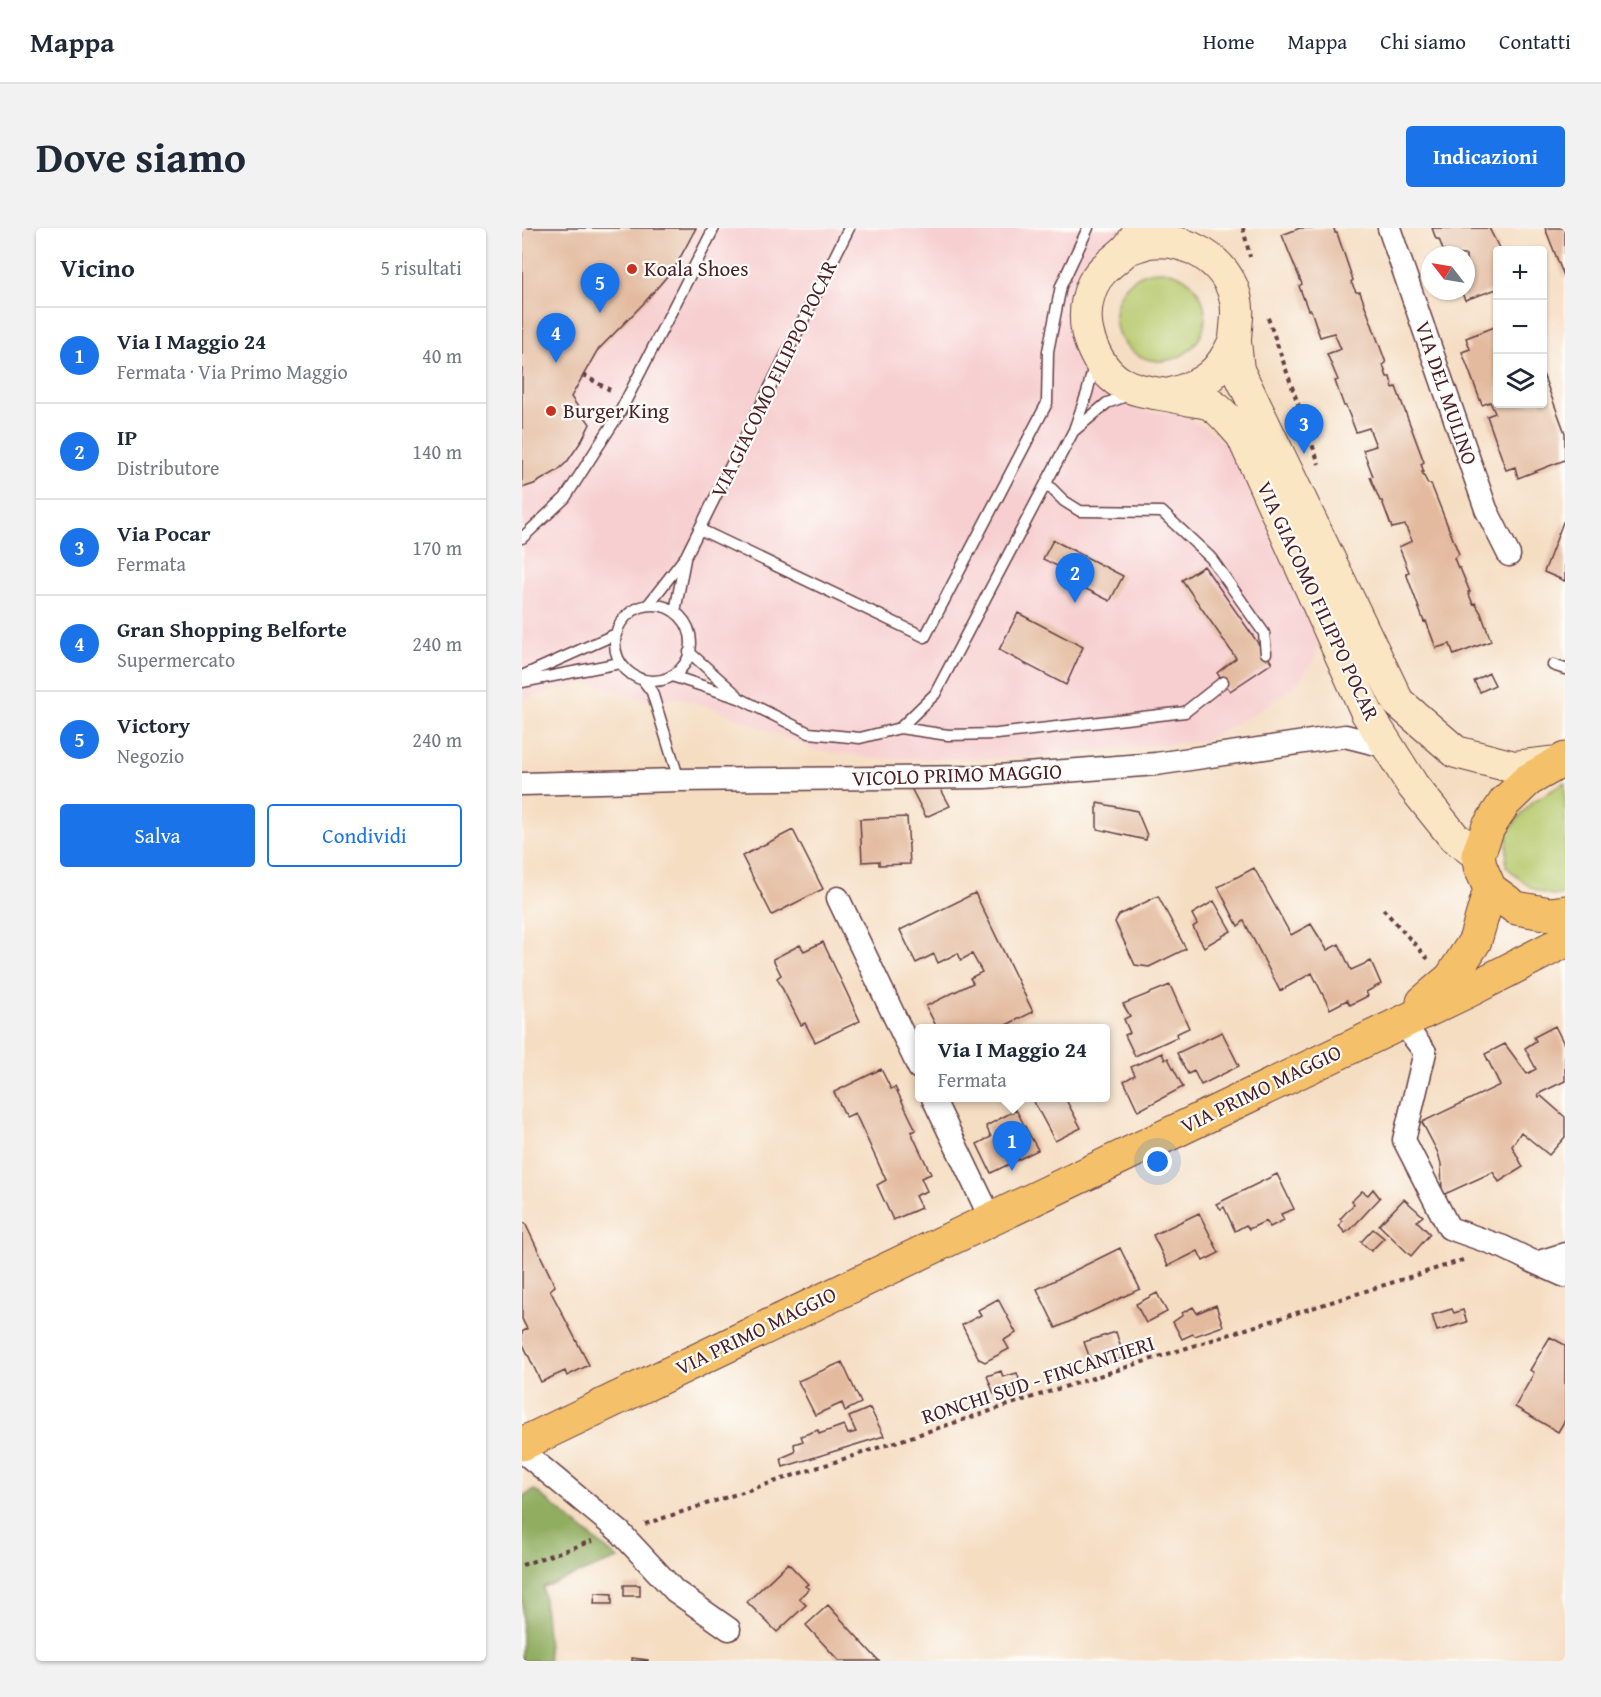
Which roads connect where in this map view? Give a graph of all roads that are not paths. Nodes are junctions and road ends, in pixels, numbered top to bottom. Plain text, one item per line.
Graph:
1 (714, 228) edge
2 (849, 228) edge
3 (1088, 228) edge
4 (1389, 228) edge
5 (1134, 239) edge
6 (1207, 243) edge
7 (1235, 340) junction
8 (1096, 357) junction
9 (1140, 392) junction
10 (1171, 394) junction
11 (1074, 430) junction
12 (1046, 483) junction
13 (699, 529) junction
14 (522, 538) edge
15 (1509, 555) dead end
16 (686, 556) junction
17 (648, 605) junction
18 (675, 612) junction
19 (616, 634) junction
20 (689, 652) junction
21 (1266, 653) dead end
22 (620, 663) junction
23 (1553, 665) dead end
24 (1565, 669) edge
25 (522, 676) edge
26 (672, 676) junction
27 (643, 680) junction
28 (522, 682) edge
29 (1223, 682) dead end
30 (740, 698) junction
31 (900, 728) junction
32 (1389, 747) junction
33 (1561, 760) edge
34 (679, 780) junction
35 (522, 784) edge
36 (1478, 855) junction
37 (1490, 890) junction
38 (838, 898) dead end
39 (1565, 912) edge
40 (1565, 923) edge
41 (1565, 941) edge
42 (1455, 988) junction
43 (1401, 1021) junction
44 (915, 1060) edge
45 (935, 1102) edge
46 (990, 1219) junction
47 (1565, 1254) edge
48 (1536, 1263) junction
49 (1565, 1276) edge
50 (522, 1444) edge
51 (522, 1451) edge
52 (729, 1629) dead end

1 - 14 lane
2 - 13 lane, VIA GIACOMO FILIPPO POCAR
3 - 13 lane
4 - 15 street, VIA DEL MULINO
5 - 6 main road, VIA GIACOMO FILIPPO POCAR
5 - 8 main road, VIA GIACOMO FILIPPO POCAR
6 - 7 main road, VIA GIACOMO FILIPPO POCAR
7 - 10 main road, VIA GIACOMO FILIPPO POCAR
7 - 33 main road, VIA GIACOMO FILIPPO POCAR
8 - 9 main road, VIA GIACOMO FILIPPO POCAR
8 - 11 lane, VIA GIACOMO FILIPPO POCAR
9 - 10 main road, VIA GIACOMO FILIPPO POCAR
9 - 11 lane, VIA GIACOMO FILIPPO POCAR
10 - 32 main road, VIA GIACOMO FILIPPO POCAR
11 - 12 lane, VIA GIACOMO FILIPPO POCAR
12 - 21 lane
12 - 31 lane, VIA GIACOMO FILIPPO POCAR
13 - 16 lane, VIA GIACOMO FILIPPO POCAR
16 - 17 lane, VIA GIACOMO FILIPPO POCAR
16 - 18 lane, VIA GIACOMO FILIPPO POCAR
17 - 18 lane
17 - 19 lane, VIA GIACOMO FILIPPO POCAR
18 - 20 lane
19 - 22 lane
19 - 25 lane
20 - 26 lane
20 - 30 lane
22 - 27 lane
22 - 28 lane
23 - 24 lane
26 - 27 lane
26 - 30 lane
27 - 34 lane
29 - 31 lane
30 - 31 lane
32 - 34 street, VICOLO PRIMO MAGGIO
32 - 36 main road, VIA GIACOMO FILIPPO POCAR
33 - 36 main road
34 - 35 street, VICOLO PRIMO MAGGIO
36 - 37 main road
37 - 39 main road
37 - 42 main road, VIA PRIMO MAGGIO
38 - 44 street
40 - 42 main road
41 - 42 main road
42 - 43 main road, VIA PRIMO MAGGIO
43 - 46 main road, VIA PRIMO MAGGIO
43 - 48 street
45 - 46 street
46 - 50 main road, VIA PRIMO MAGGIO
47 - 48 street
48 - 49 street
51 - 52 street

